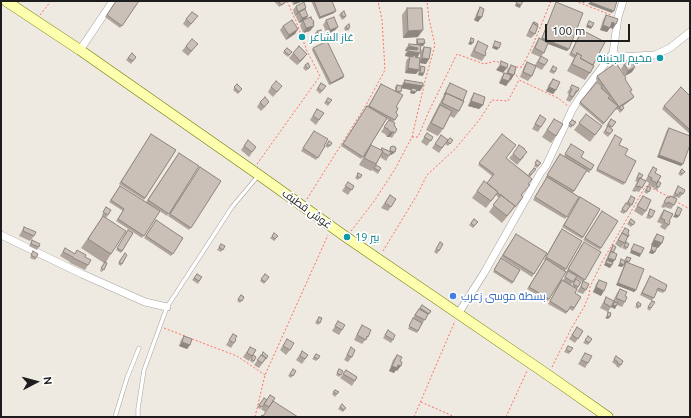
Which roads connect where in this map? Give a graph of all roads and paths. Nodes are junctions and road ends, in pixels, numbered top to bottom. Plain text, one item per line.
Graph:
1 (6, 1) edge
2 (51, 1) edge
3 (113, 1) edge
4 (287, 1) edge
5 (378, 1) edge
6 (427, 1) edge
7 (551, 1) edge
8 (575, 1) edge
9 (623, 1) edge
10 (618, 17) junction
11 (36, 20) junction
12 (690, 32) edge
13 (80, 50) junction
14 (613, 53) junction
15 (501, 63) edge
16 (519, 80) junction
17 (572, 110) junction
18 (412, 137) junction
19 (256, 173) junction
20 (669, 198) edge
21 (676, 202) edge
22 (303, 206) junction
23 (690, 209) edge
24 (332, 227) junction
25 (1, 235) edge
26 (346, 237) junction
27 (378, 259) junction
28 (167, 307) junction
29 (458, 314) junction
30 (159, 326) junction
31 (138, 348) dead end
32 (531, 363) junction
33 (265, 375) junction
34 (548, 375) junction
35 (421, 402) junction
36 (115, 417) edge
37 (138, 417) edge
38 (255, 417) edge
39 (414, 417) edge
40 (455, 417) edge
41 (506, 417) edge
42 (608, 417) edge

1 - 11 main road, غوش قطيف
2 - 11 path
3 - 13 street
4 - 19 path
5 - 22 path
6 - 18 path
7 - 16 path
8 - 10 path
9 - 10 street
10 - 14 street
11 - 13 main road, غوش قطيف
12 - 14 street
13 - 19 main road, غوش قطيف
14 - 17 street
15 - 18 path
16 - 17 path
16 - 27 path
17 - 29 street
18 - 26 path
19 - 22 main road, غوش قطيف
19 - 28 lane
20 - 34 path
21 - 23 path
22 - 24 main road, غوش قطيف
24 - 26 main road, غوش قطيف
24 - 33 path
25 - 28 street
26 - 27 main road, غوش قطيف
27 - 29 main road, غوش قطيف
28 - 30 lane
29 - 32 main road, غوش قطيف
29 - 35 path
30 - 33 path
30 - 37 lane
31 - 36 lane
32 - 34 main road, غوش قطيف
32 - 41 path
33 - 38 path
34 - 42 main road, غوش قطيف
35 - 39 path
35 - 40 path

